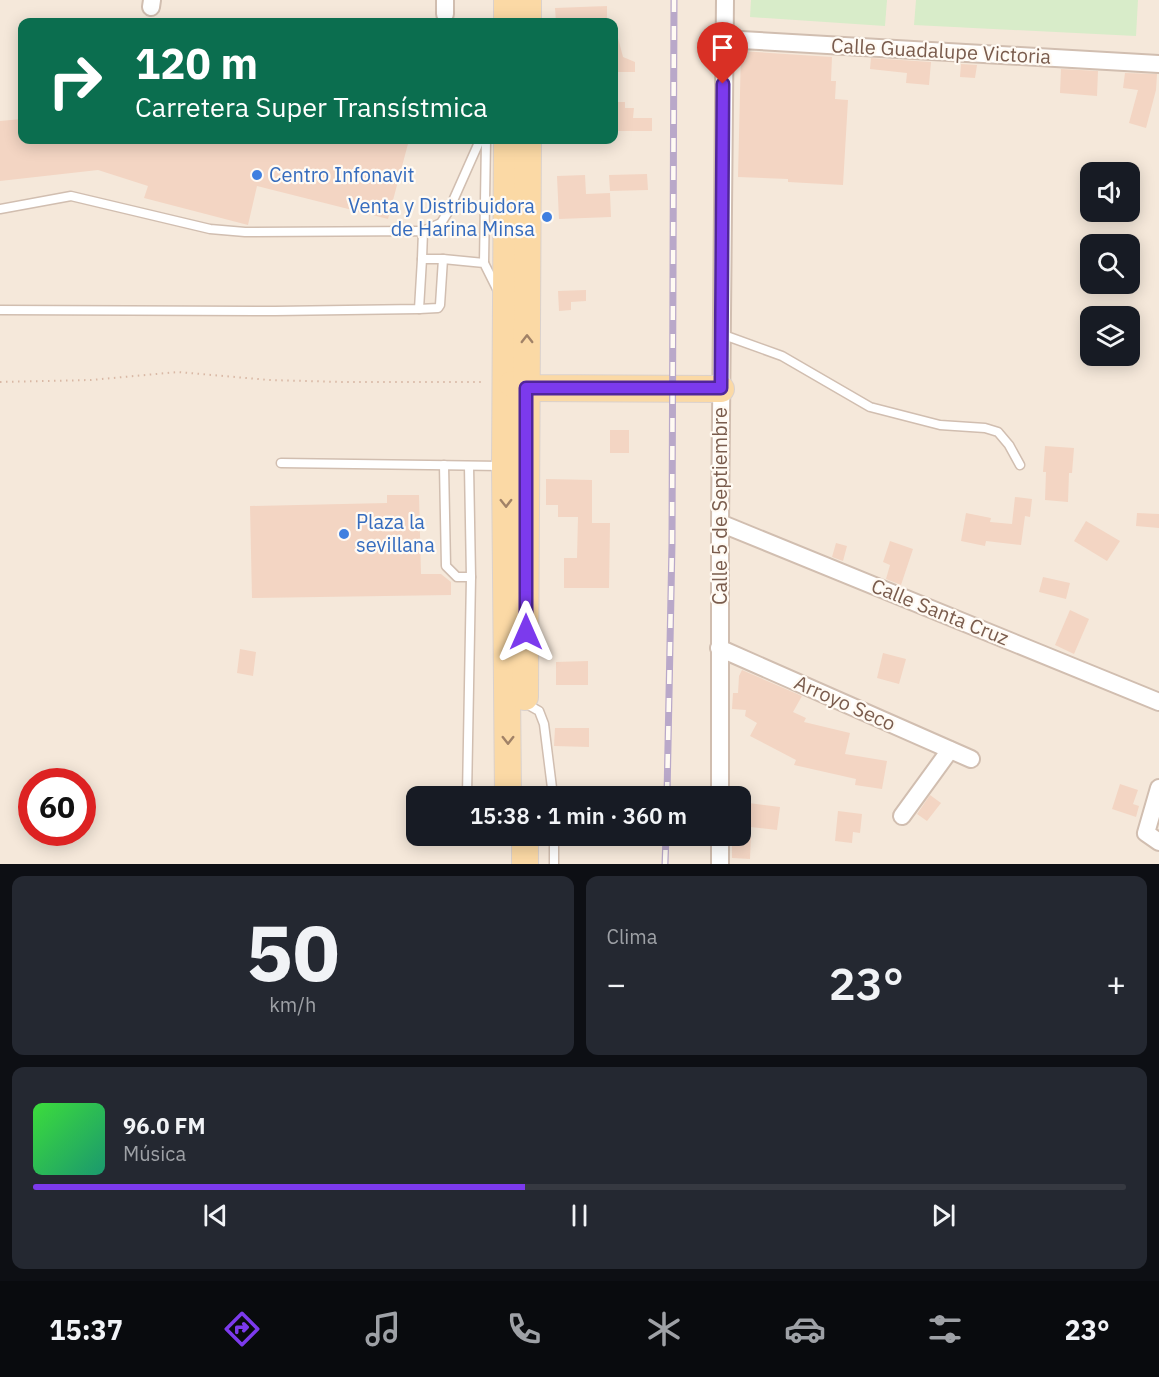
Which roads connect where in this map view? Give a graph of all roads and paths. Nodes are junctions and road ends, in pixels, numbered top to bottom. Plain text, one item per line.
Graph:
1 (500, 0) edge
2 (528, 0) edge
3 (725, 0) edge
4 (504, 11) edge
5 (528, 18) edge
6 (723, 39) junction
7 (1159, 64) edge
8 (478, 144) edge
9 (486, 144) edge
10 (507, 144) edge
11 (528, 144) edge
12 (0, 209) edge
13 (423, 231) junction
14 (443, 259) junction
15 (422, 260) junction
16 (484, 263) junction
17 (506, 308) junction
18 (418, 309) junction
19 (0, 310) edge
20 (721, 334) junction
21 (0, 382) edge
22 (516, 385) junction
23 (721, 388) junction
24 (281, 463) dead end
25 (444, 465) junction
26 (1020, 465) dead end
27 (469, 466) junction
28 (516, 467) junction
29 (720, 523) junction
30 (471, 577) junction
31 (719, 648) junction
32 (517, 702) junction
33 (1159, 702) edge
34 (950, 750) junction
35 (971, 759) dead end
36 (467, 786) edge
37 (509, 786) edge
38 (524, 786) edge
39 (552, 786) edge
40 (720, 786) edge
41 (1159, 788) edge
42 (902, 816) dead end
43 (1159, 842) edge
44 (507, 846) edge
45 (525, 846) edge
46 (554, 846) edge
47 (720, 846) edge
48 (507, 864) edge
49 (525, 864) edge
50 (554, 864) edge
51 (720, 864) edge

1 - 4 lane
2 - 5 main road
3 - 6 street, Calle 5 de Septiembre
6 - 7 street, Calle Guadalupe Victoria
6 - 20 street, Calle 5 de Septiembre
8 - 13 lane
9 - 16 lane
10 - 17 main road
22 -> 11 main road
12 - 13 lane
13 - 15 lane
14 - 15 lane
14 - 16 lane
14 - 18 lane
15 - 18 lane
16 - 17 lane
17 - 22 main road
18 - 19 lane
20 - 23 street, Calle 5 de Septiembre
20 - 26 lane
21 - 22 path
22 - 23 main road
22 - 28 main road
23 - 29 street, Calle 5 de Septiembre
24 - 25 lane
25 - 27 lane
25 - 30 lane
27 - 28 lane
27 - 30 lane
28 - 32 main road
29 - 31 street, Calle 5 de Septiembre
29 - 33 street, Calle Santa Cruz
30 - 36 lane
31 - 34 street, Arroyo Seco
31 - 40 street, Calle 5 de Septiembre
32 -> 37 main road
32 - 38 main road
32 - 39 lane
34 - 35 street, Arroyo Seco
34 - 42 street
41 - 43 street
44 - 48 main road
45 - 49 main road
46 - 50 lane
47 - 51 street

